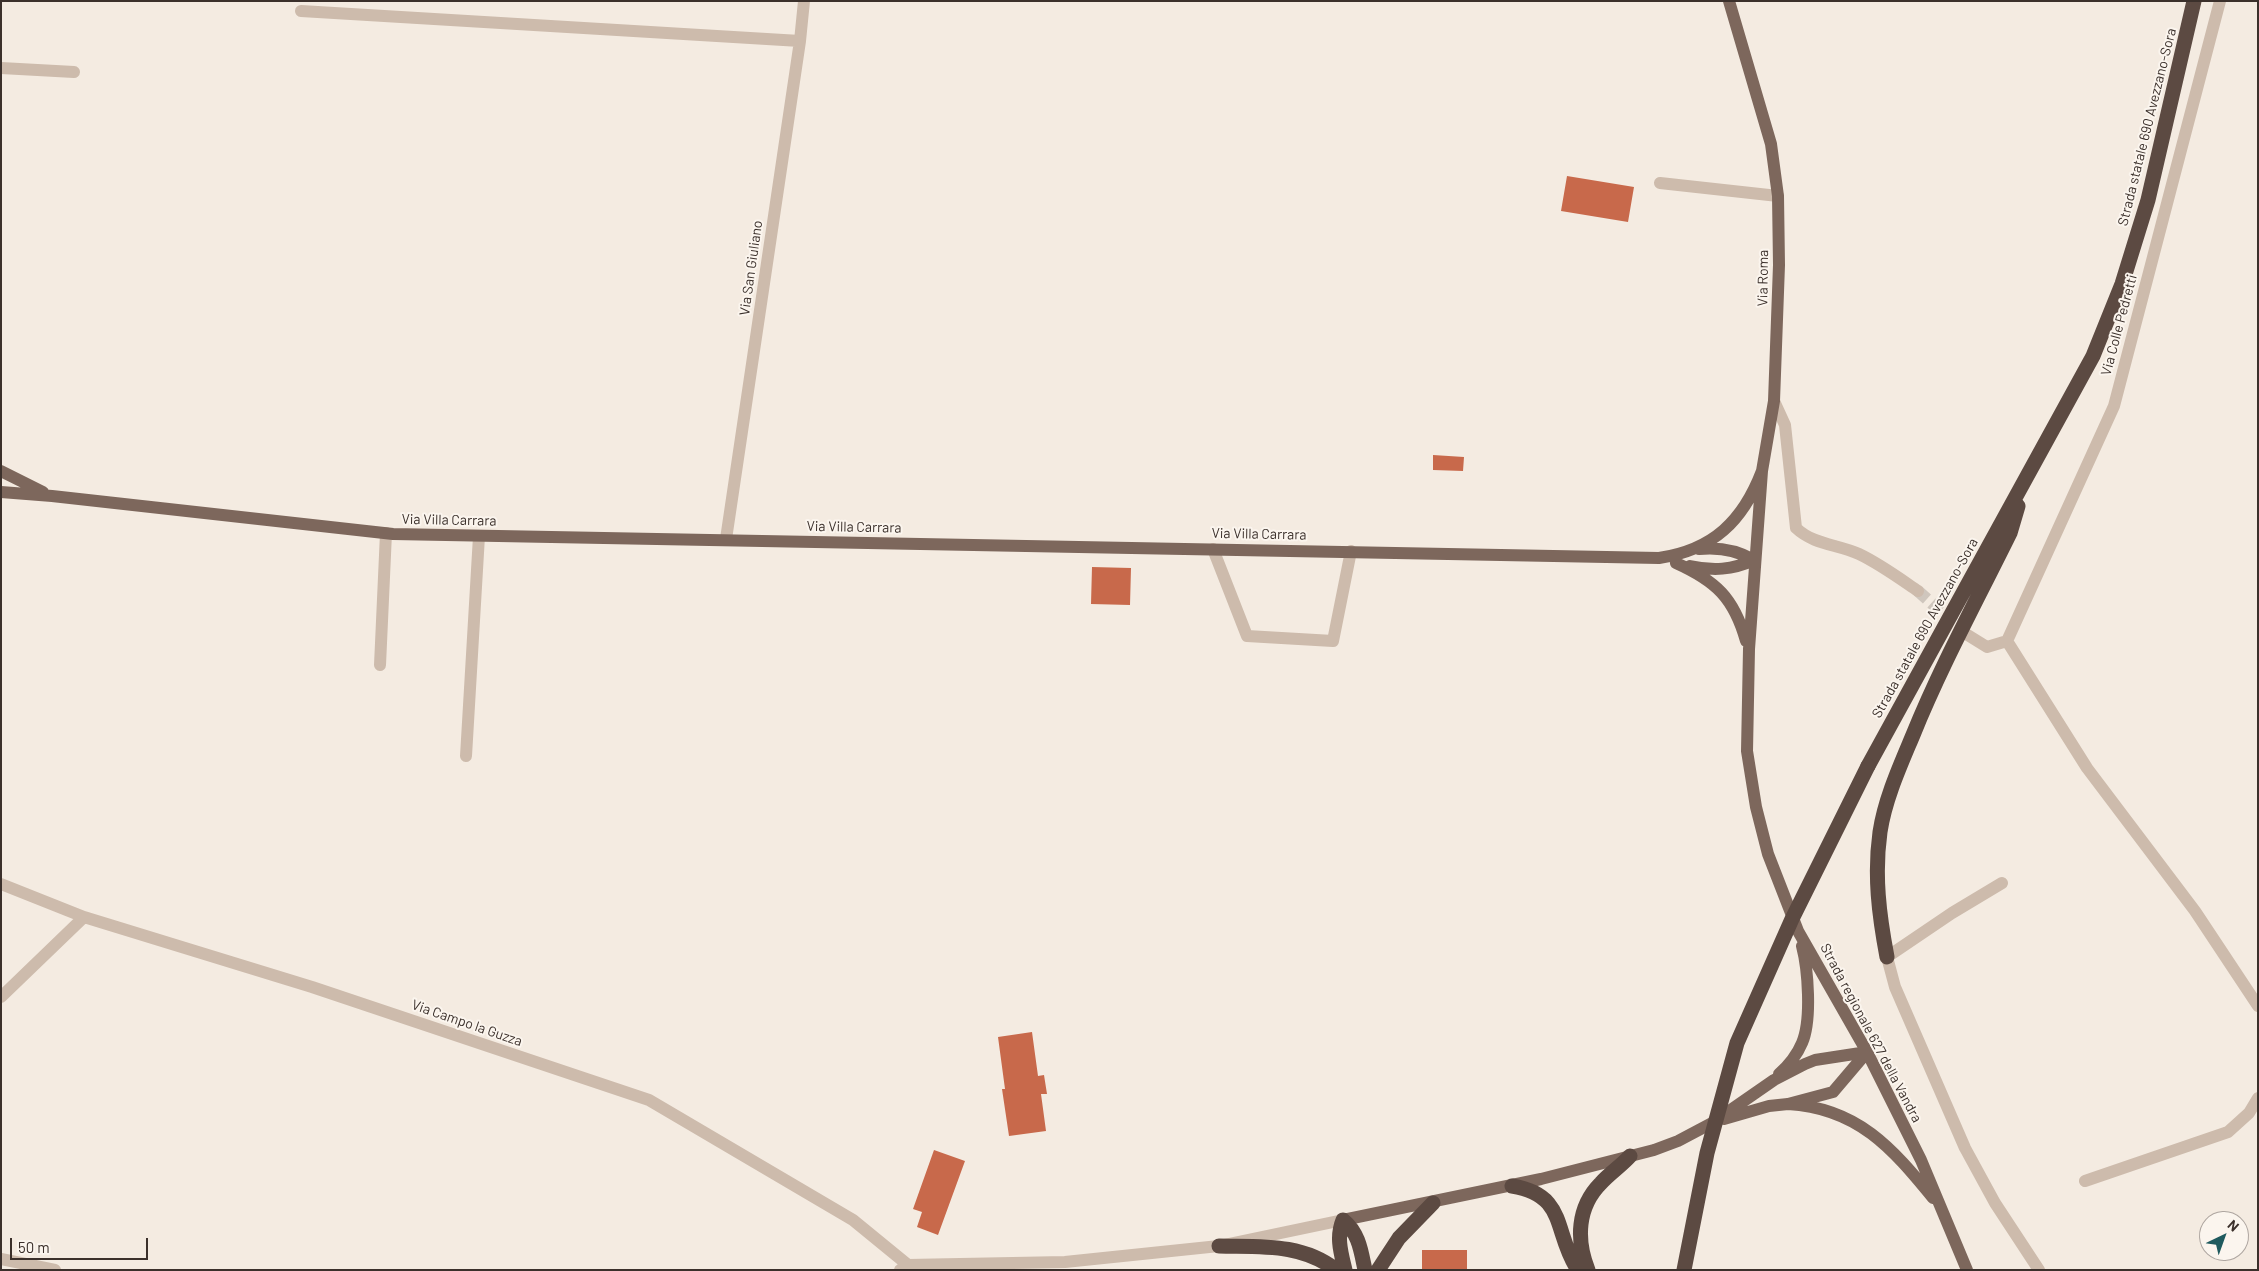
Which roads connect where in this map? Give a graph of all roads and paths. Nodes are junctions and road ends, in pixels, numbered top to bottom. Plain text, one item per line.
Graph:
1 (804, 1) edge
2 (1729, 1) edge
3 (2194, 1) edge
4 (2220, 1) edge
5 (302, 11) dead end
6 (800, 41) junction
7 (1, 68) edge
8 (74, 72) dead end
9 (1660, 183) dead end
10 (1778, 196) junction
11 (1774, 401) junction
12 (1, 471) edge
13 (1762, 471) junction
14 (2026, 478) junction
15 (1, 492) edge
16 (52, 496) junction
17 (386, 533) junction
18 (479, 536) junction
19 (726, 539) junction
20 (1213, 548) junction
21 (1694, 549) junction
22 (1351, 551) junction
23 (1659, 558) junction
24 (1754, 560) junction
25 (1676, 563) junction
26 (1918, 591) tunnel mouth
27 (1966, 634) tunnel mouth
28 (2007, 641) junction
29 (1749, 649) junction
30 (380, 665) dead end
31 (466, 756) dead end
32 (2002, 883) dead end
33 (1, 884) edge
34 (84, 917) junction
35 (1798, 931) junction
36 (1887, 957) junction
37 (1, 998) edge
38 (2258, 1006) edge
39 (1867, 1052) junction
40 (1774, 1080) junction
41 (2258, 1098) edge
42 (1788, 1104) junction
43 (1712, 1123) junction
44 (1630, 1156) junction
45 (2086, 1181) dead end
46 (1512, 1186) junction
47 (1433, 1203) junction
48 (1943, 1210) junction
49 (1343, 1220) junction
50 (1219, 1246) junction
51 (1, 1259) edge
52 (904, 1268) edge
53 (55, 1270) edge
54 (1336, 1270) edge
55 (1345, 1270) edge
56 (1365, 1270) edge
57 (1378, 1270) edge
58 (1578, 1270) edge
59 (1588, 1270) edge
60 (1684, 1270) edge
61 (1967, 1270) edge
62 (2040, 1270) edge

1 - 6 street, Via San Giuliano
2 - 10 main road, Via Roma
3 - 14 highway, Strada statale 690 Avezzano-Sora
4 - 28 street, Via Colle Pedretti
5 - 6 street
6 - 19 street, Via San Giuliano
7 - 8 street
9 - 10 street
10 - 11 main road, Via Roma
11 - 13 main road, Via Roma
11 - 26 street
12 - 16 main road, Via Villa Carrara
13 - 21 main road
13 - 24 main road, Via Roma
14 - 36 highway
14 - 60 highway, Strada statale 690 Avezzano-Sora, bridge
15 - 16 main road, Via Villa Carrara
16 - 17 main road, Via Villa Carrara
17 - 18 main road, Via Villa Carrara
17 - 30 street
18 - 19 main road, Via Villa Carrara
18 - 31 street
19 - 20 main road, Via Villa Carrara
20 - 22 main road, Via Villa Carrara
20 - 22 street
21 - 23 main road
21 - 24 main road
22 - 23 main road, Via Villa Carrara
23 - 25 main road
24 - 25 main road
24 - 29 main road, Via Roma
25 - 29 main road
27 - 28 street
28 - 38 street
29 - 35 main road, Strada regionale 627 della Vandra
32 - 36 street
33 - 34 street, Via Campo la Guzza
34 - 37 street
34 - 52 street, Via Campo la Guzza
35 - 39 main road, Strada regionale 627 della Vandra
35 - 40 main road
36 - 62 street
39 - 40 main road
39 - 42 main road
39 - 48 main road, Strada regionale 627 della Vandra
40 - 43 main road
41 - 45 street
42 - 43 main road
42 - 48 main road
43 - 44 main road
44 - 46 main road
44 - 59 highway
46 - 47 main road
46 - 58 highway
47 - 49 main road
47 - 57 highway
48 - 61 main road, Strada regionale 627 della Vandra
49 - 50 street
49 - 55 highway
49 - 56 highway
50 - 52 street
50 - 54 highway
51 - 53 street

